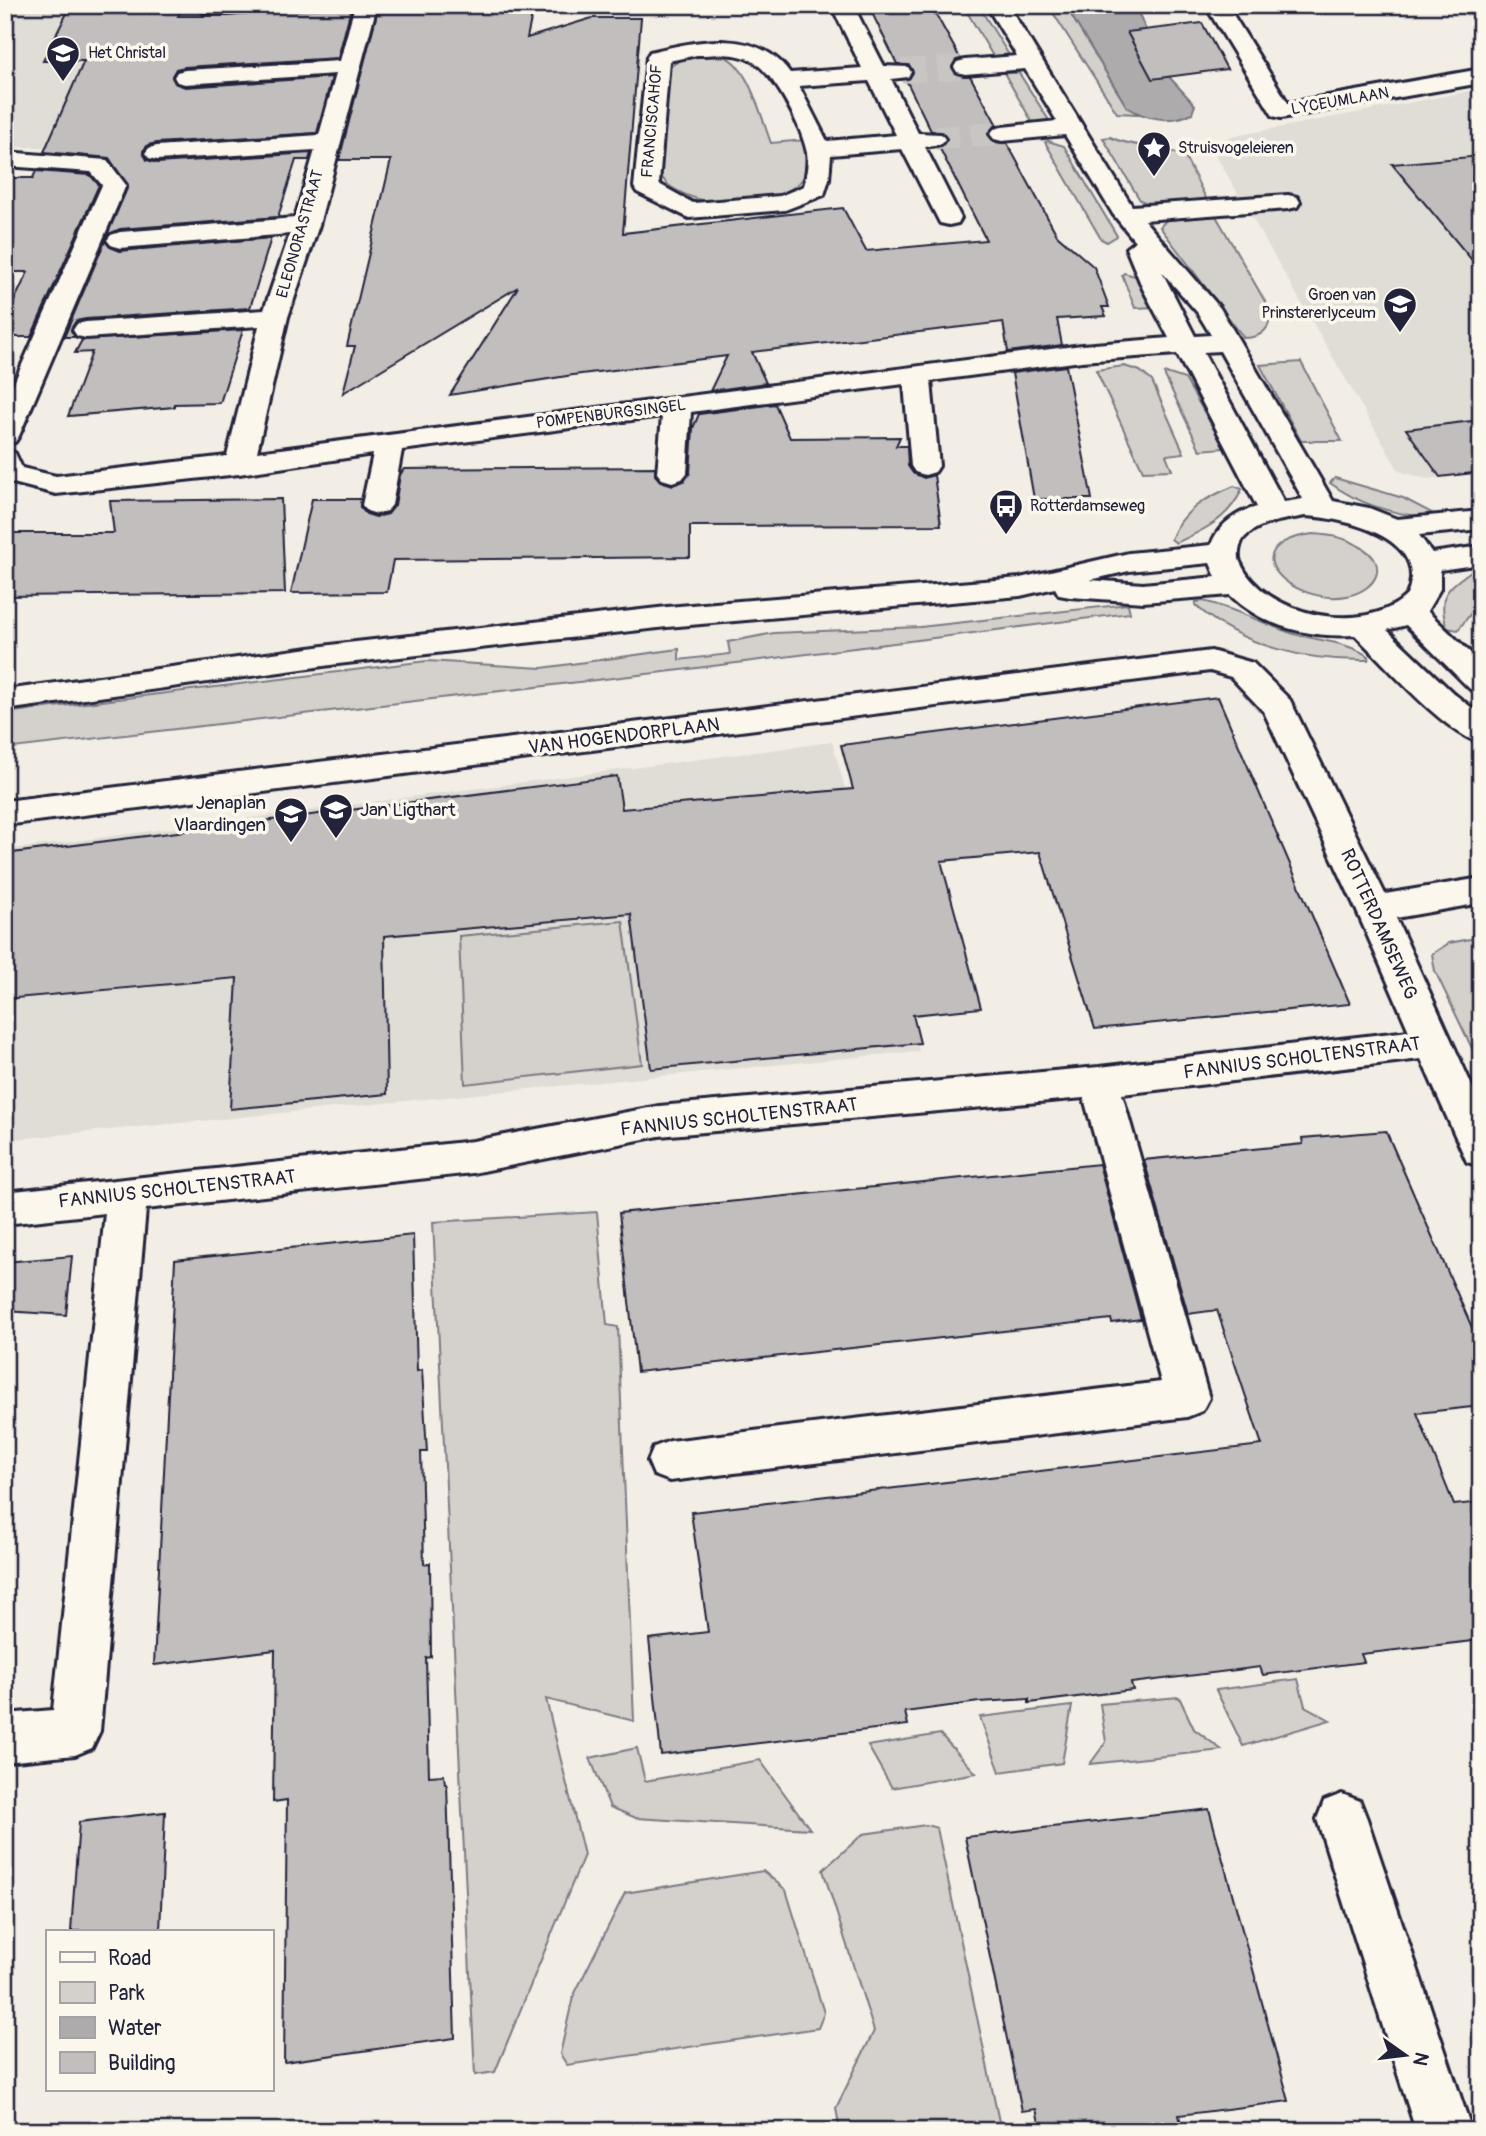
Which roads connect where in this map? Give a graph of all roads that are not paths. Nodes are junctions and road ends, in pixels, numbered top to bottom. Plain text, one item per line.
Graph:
1 (242, 5) edge
2 (366, 5) edge
3 (842, 5) edge
4 (997, 5) edge
5 (1216, 5) edge
6 (211, 7) dead end
7 (1032, 62) junction
8 (347, 67) junction
9 (965, 67) tunnel mouth
10 (901, 71) tunnel mouth
11 (876, 74) junction
12 (1481, 76) edge
13 (185, 77) dead end
14 (784, 80) junction
15 (1072, 127) junction
16 (1002, 134) tunnel mouth
17 (935, 138) tunnel mouth
18 (326, 142) junction
19 (913, 148) junction
20 (818, 149) junction
21 (157, 153) dead end
22 (5, 159) edge
23 (1288, 202) dead end
24 (1125, 214) junction
25 (949, 218) dead end
26 (306, 225) junction
27 (120, 240) dead end
28 (275, 317) junction
29 (86, 330) dead end
30 (1229, 342) junction
31 (1187, 346) junction
32 (917, 375) junction
33 (677, 406) junction
34 (5, 436) edge
35 (389, 445) junction
36 (5, 459) edge
37 (239, 465) junction
38 (925, 466) dead end
39 (672, 473) dead end
40 (377, 505) dead end
41 (1322, 508) junction
42 (1274, 511) junction
43 (1481, 520) edge
44 (1391, 529) junction
45 (1223, 553) junction
46 (1481, 555) edge
47 (1424, 563) junction
48 (1234, 585) junction
49 (1030, 586) junction
50 (1409, 610) junction
51 (1364, 626) junction
52 (338, 654) junction
53 (1242, 670) joint
54 (5, 679) edge
55 (1481, 682) edge
56 (5, 700) edge
57 (1481, 732) edge
58 (5, 813) edge
59 (1481, 890) edge
60 (1374, 909) junction
61 (1432, 1043) junction
62 (1100, 1082) junction
63 (1481, 1151) edge
64 (127, 1195) junction
65 (5, 1208) edge
66 (670, 1461) dead end
67 (5, 1738) edge
68 (1342, 1819) dead end
69 (1444, 2131) edge

1 - 6 street
2 - 8 street, ELEONORASTRAAT
3 - 11 street
4 - 7 street
5 - 12 street, LYCEUMLAAN
7 - 9 street
7 - 15 street
8 - 13 street
8 - 18 street, ELEONORASTRAAT
10 - 11 street
11 - 14 street
11 - 19 street
14 - 20 street, FRANCISCAHOF
14 - 20 street, FRANCISCAHOF
15 - 16 street
15 - 24 street
17 - 19 street
18 - 21 street
18 - 26 street, ELEONORASTRAAT
19 - 20 street
19 - 25 street
22 - 34 street
23 - 24 street
24 - 30 street
24 - 31 street
26 - 27 street
26 - 28 street, ELEONORASTRAAT
28 - 29 street
28 - 37 street, ELEONORASTRAAT
30 - 31 street, POMPENBURGSINGEL
30 - 41 street
31 - 32 street, POMPENBURGSINGEL
31 - 42 street
32 - 33 street, POMPENBURGSINGEL
32 - 38 street
33 - 35 street, POMPENBURGSINGEL
33 - 39 street
35 - 37 street, POMPENBURGSINGEL
35 - 40 street
36 - 37 street, POMPENBURGSINGEL
41 - 42 street
41 - 44 street
42 - 45 street
43 - 44 street
44 - 47 street
45 - 48 street
45 - 49 street
46 - 47 street
47 - 50 street
48 - 49 street
48 - 51 street
49 - 52 street
50 - 51 street
50 - 55 street
51 - 57 street
52 - 54 street
52 - 56 street
53 - 58 street, VAN HOGENDORPLAAN
53 - 60 street, ROTTERDAMSEWEG
59 - 60 street
60 - 61 street, ROTTERDAMSEWEG
61 - 62 street, FANNIUS SCHOLTENSTRAAT
61 - 63 street, ROTTERDAMSEWEG
62 - 64 street, FANNIUS SCHOLTENSTRAAT
62 - 66 street
64 - 65 street, FANNIUS SCHOLTENSTRAAT
64 - 67 street
68 - 69 street

